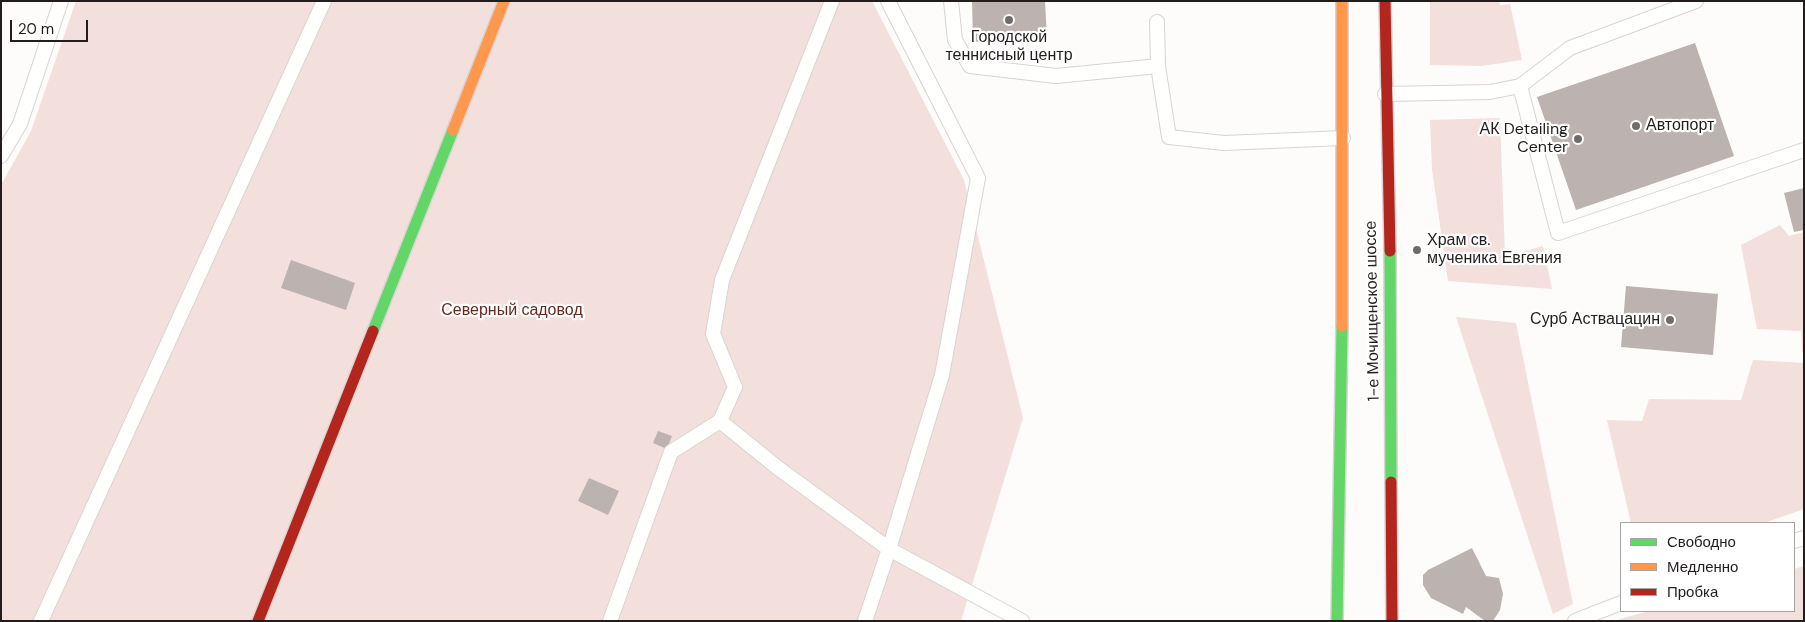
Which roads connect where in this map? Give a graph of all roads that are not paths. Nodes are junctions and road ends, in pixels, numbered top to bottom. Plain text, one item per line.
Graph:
1 (61, 1) edge
2 (324, 1) edge
3 (504, 1) edge
4 (832, 1) edge
5 (888, 1) edge
6 (951, 1) edge
7 (1342, 1) edge
8 (1384, 1) edge
9 (1696, 1) edge
10 (1157, 22) dead end
11 (1158, 66) junction
12 (1520, 86) junction
13 (1385, 94) junction
14 (1343, 138) junction
15 (1804, 150) edge
16 (1, 156) edge
17 (720, 421) junction
18 (889, 549) junction
19 (1620, 603) edge
20 (41, 621) edge
21 (258, 621) edge
22 (610, 621) edge
23 (865, 621) edge
24 (1022, 621) edge
25 (1337, 621) edge
26 (1392, 621) edge
27 (1575, 621) edge

1 - 16 lane
2 - 20 lane
3 - 21 main road
4 - 17 lane
5 - 18 lane
6 - 11 lane
7 - 14 main road, 1-е Мочищенское шоссе
8 - 13 main road, 1-е Мочищенское шоссе
9 - 12 lane
10 - 11 lane
11 - 14 lane
12 - 13 lane
12 - 15 lane
13 - 26 main road, 1-е Мочищенское шоссе
14 - 25 main road, 1-е Мочищенское шоссе
17 - 18 lane
17 - 22 lane
18 - 23 lane
18 - 24 lane
19 - 27 lane

